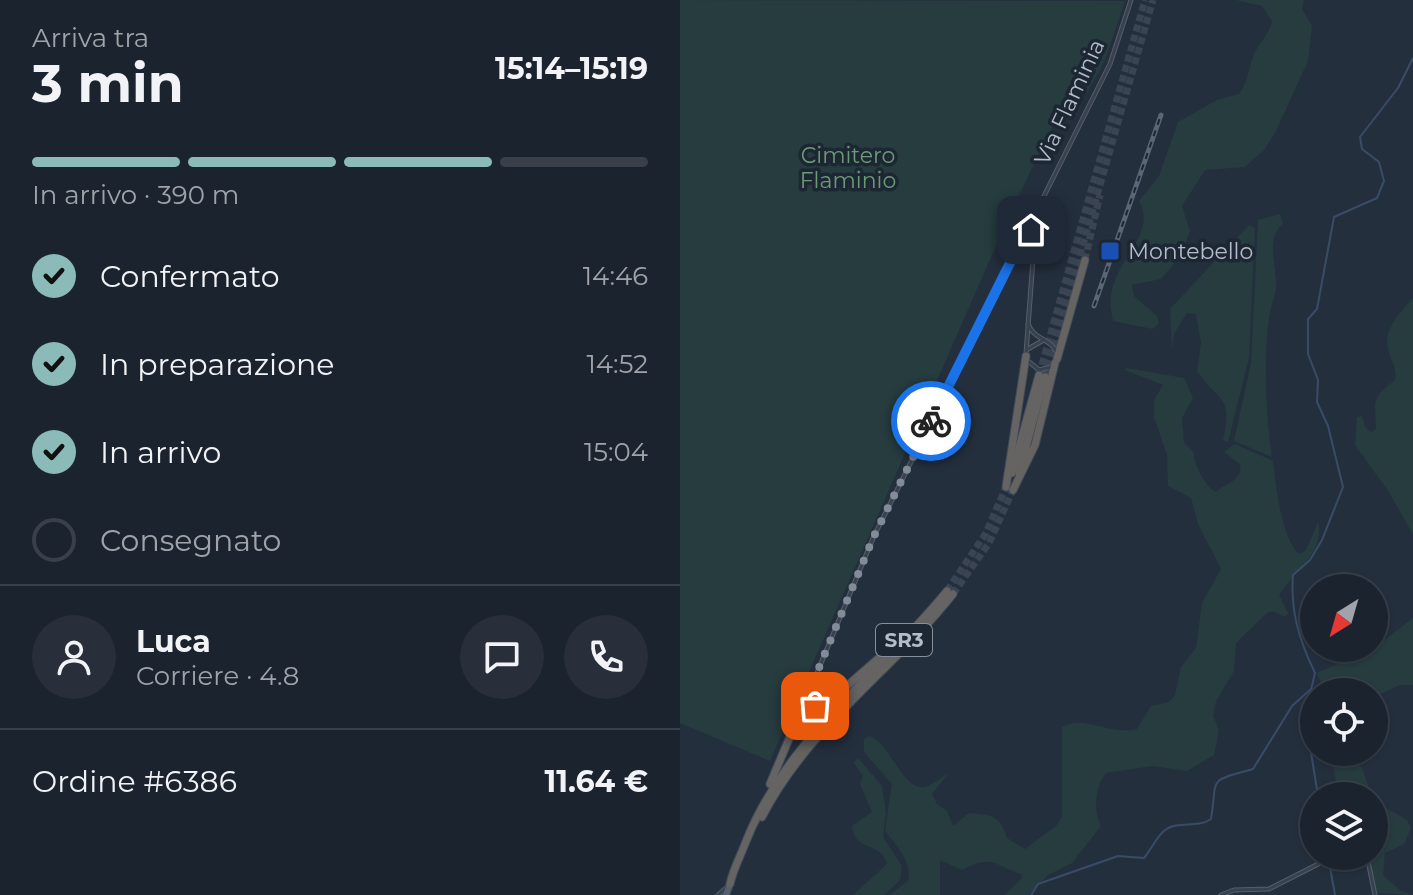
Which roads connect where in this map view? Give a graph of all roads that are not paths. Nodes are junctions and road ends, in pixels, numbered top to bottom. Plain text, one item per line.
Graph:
1 (1131, 0) edge
2 (1032, 219) junction
3 (1023, 238) junction
4 (1030, 249) junction
5 (1012, 259) junction
6 (1085, 260) tunnel mouth
7 (1028, 324) junction
8 (1046, 341) junction
9 (1026, 356) junction
10 (1056, 361) junction
11 (1042, 376) tunnel mouth
12 (1009, 488) junction
13 (904, 640) junction
14 (808, 694) junction
15 (761, 807) junction
16 (1306, 870) edge
17 (1370, 870) edge
18 (730, 884) junction
19 (718, 895) edge
20 (726, 895) edge
21 (1221, 895) edge
22 (1375, 895) edge

1 - 2 street, Via Flaminia
2 - 3 street, Via Flaminia
2 - 4 street
3 - 4 street
3 - 5 street, Via Flaminia
4 - 5 street
4 - 7 street
5 - 14 street, Via Flaminia
6 - 10 highway
7 - 8 street
7 - 9 street
8 - 9 street
8 - 10 street
9 - 10 street
9 - 12 highway
10 - 12 highway
11 - 12 highway
13 - 14 highway
13 - 15 highway, SR3
13 - 18 highway, SR3
14 - 15 highway
15 - 18 highway, SR3
16 - 21 street
17 - 22 street
18 - 19 street
18 - 20 main road, SR3

